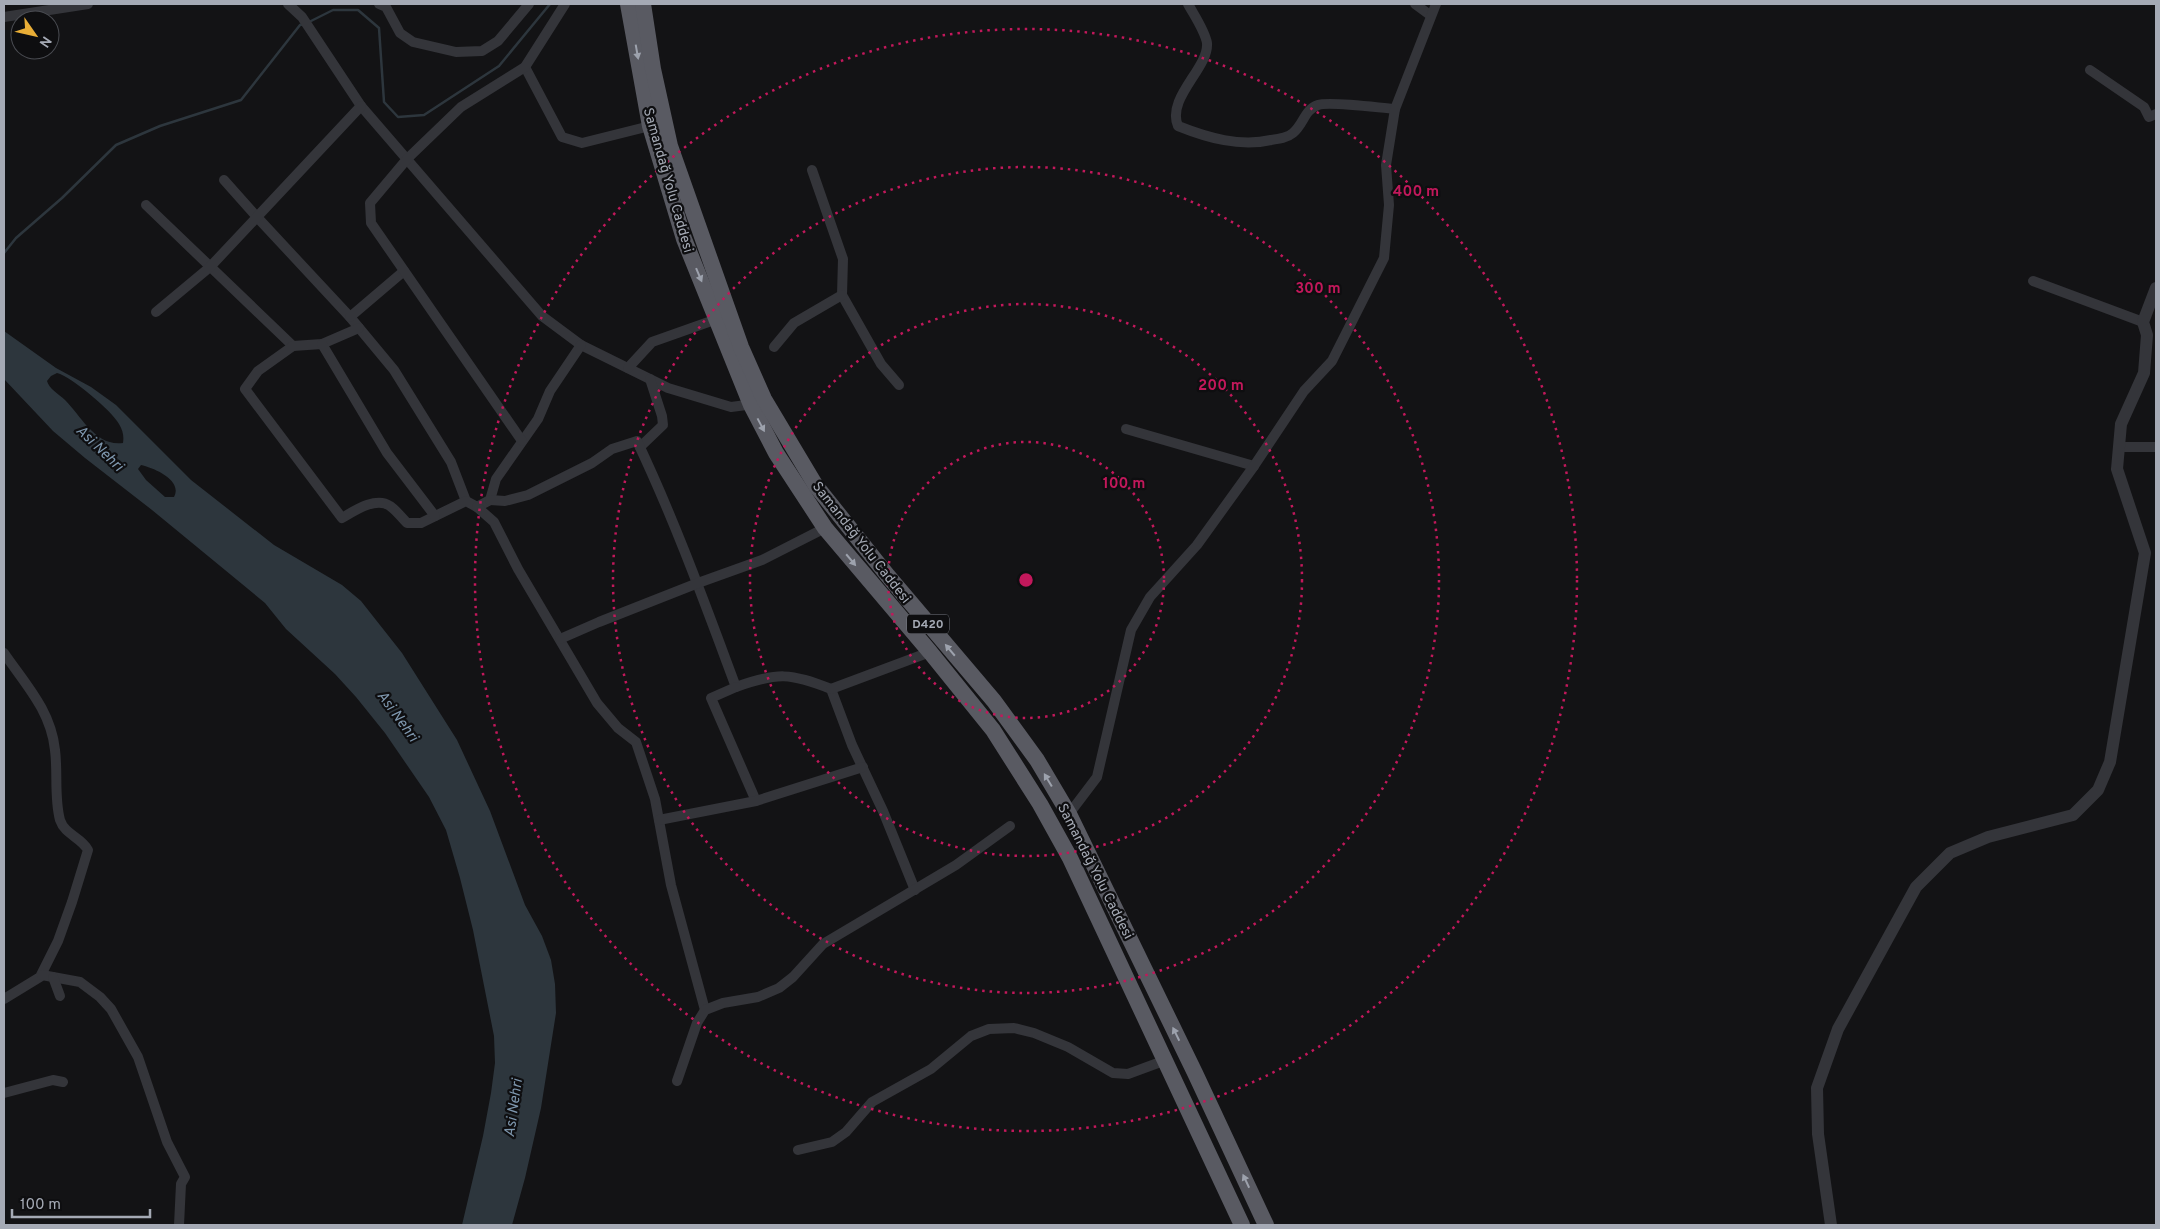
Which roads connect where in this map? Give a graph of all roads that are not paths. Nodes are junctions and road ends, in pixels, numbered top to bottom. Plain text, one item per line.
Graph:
1 (88, 4) edge
2 (290, 4) edge
3 (379, 4) edge
4 (529, 4) edge
5 (565, 4) edge
6 (628, 4) edge
7 (643, 4) edge
8 (1188, 4) edge
9 (1415, 4) edge
10 (1436, 4) edge
11 (1430, 14) junction
12 (4, 17) edge
13 (525, 67) junction
14 (2090, 70) dead end
15 (360, 106) junction
16 (1395, 108) junction
17 (2156, 114) edge
18 (650, 126) junction
19 (407, 159) junction
20 (812, 170) dead end
21 (224, 180) dead end
22 (146, 205) dead end
23 (256, 216) junction
24 (210, 267) junction
25 (404, 271) junction
26 (2033, 281) dead end
27 (2156, 289) edge
28 (842, 295) junction
29 (156, 312) dead end
30 (350, 317) junction
31 (717, 319) junction
32 (2143, 322) junction
33 (360, 328) junction
34 (322, 344) junction
35 (581, 345) junction
36 (293, 346) junction
37 (774, 348) dead end
38 (628, 368) junction
39 (650, 379) junction
40 (899, 385) dead end
41 (758, 402) junction
42 (1126, 429) dead end
43 (522, 441) junction
44 (640, 447) junction
45 (2156, 447) edge
46 (2119, 448) junction
47 (1254, 466) junction
48 (490, 500) junction
49 (466, 501) junction
50 (477, 507) junction
51 (435, 516) junction
52 (825, 528) junction
53 (698, 583) junction
54 (560, 639) junction
55 (930, 652) junction
56 (4, 653) edge
57 (736, 687) junction
58 (831, 689) junction
59 (863, 768) junction
60 (756, 801) junction
61 (1069, 814) junction
62 (659, 820) junction
63 (1010, 826) dead end
64 (915, 890) junction
65 (42, 975) junction
66 (53, 977) junction
67 (60, 996) dead end
68 (4, 999) edge
69 (705, 1010) junction
70 (1166, 1060) junction
71 (677, 1081) dead end
72 (63, 1082) dead end
73 (4, 1093) edge
74 (798, 1150) dead end
75 (179, 1225) edge
76 (1242, 1225) edge
77 (1266, 1225) edge
78 (1831, 1225) edge

1 - 12 street
2 - 15 street
3 - 4 street
5 - 13 street
6 -> 18 highway, Samandağ Yolu Caddesi / D420
7 - 41 highway, Samandağ Yolu Caddesi / D420
8 - 16 street
9 - 11 street
10 - 11 street
11 - 16 street
13 - 18 street
13 - 19 street
14 - 17 street
15 - 19 street
15 - 23 street
16 - 47 street
18 -> 31 highway, Samandağ Yolu Caddesi / D420
19 - 25 street
19 - 35 street
20 - 28 street
21 - 23 street
22 - 24 street
23 - 24 street
23 - 30 street
24 - 29 street
24 - 36 street
25 - 30 street
25 - 43 street
26 - 32 street
27 - 32 street
28 - 37 street
28 - 40 street
30 - 33 street
31 - 38 street
31 - 41 highway, Samandağ Yolu Caddesi / D420
32 - 46 street
33 - 34 street
33 - 49 street
34 - 36 street
34 - 51 street
35 - 38 street
35 - 43 street
36 - 51 street
38 - 39 street
39 - 41 street
39 - 44 street
41 -> 52 highway, Samandağ Yolu Caddesi / D420
61 -> 41 highway, Samandağ Yolu Caddesi / D420
42 - 47 street
43 - 48 street
44 - 48 street
44 - 53 street
45 - 46 street
46 - 78 street
47 - 61 street
48 - 50 street
49 - 50 street
49 - 51 street
50 - 54 street
52 - 53 street
52 -> 55 highway, Samandağ Yolu Caddesi / D420
53 - 54 street
53 - 57 street
54 - 62 street
55 - 58 street
55 - 70 highway, Samandağ Yolu Caddesi / D420
56 - 65 street
57 - 58 street
57 - 60 street
58 - 59 street
59 - 60 street
59 - 64 street
60 - 62 street
77 -> 61 highway, Samandağ Yolu Caddesi / D420
62 - 69 street
63 - 64 street
64 - 69 street
65 - 66 street
65 - 68 street
66 - 67 street
66 - 75 street
69 - 71 street
70 - 74 street
70 - 76 highway, Samandağ Yolu Caddesi / D420
72 - 73 street

